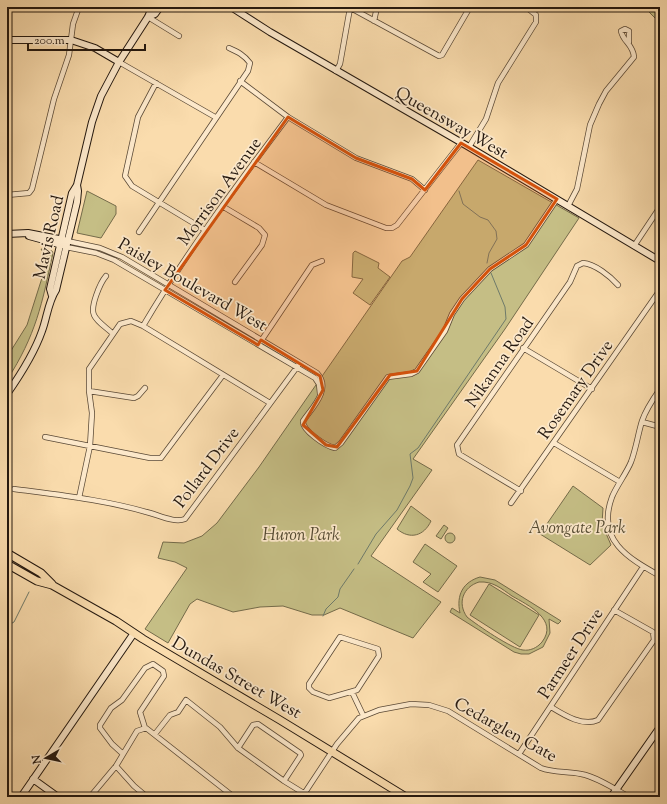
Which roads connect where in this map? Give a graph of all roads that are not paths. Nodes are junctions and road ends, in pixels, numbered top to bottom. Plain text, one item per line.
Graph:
1 (79, 7) edge
2 (152, 7) edge
3 (160, 7) edge
4 (231, 7) edge
5 (349, 7) edge
6 (377, 7) edge
7 (470, 7) edge
8 (526, 7) edge
9 (148, 18) junction
10 (374, 21) junction
11 (179, 36) dead end
12 (7, 40) edge
13 (71, 40) junction
14 (629, 42) dead end
15 (229, 48) dead end
16 (118, 62) junction
17 (336, 71) junction
18 (240, 81) junction
19 (156, 83) junction
20 (215, 117) junction
21 (288, 117) junction
22 (461, 143) junction
23 (469, 147) junction
24 (254, 162) junction
25 (425, 190) junction
26 (7, 195) edge
27 (557, 199) junction
28 (158, 201) junction
29 (222, 206) junction
30 (568, 206) junction
31 (660, 207) edge
32 (205, 230) junction
33 (139, 232) dead end
34 (7, 234) edge
35 (63, 243) junction
36 (634, 246) junction
37 (322, 261) dead end
38 (660, 261) edge
39 (7, 276) edge
40 (106, 276) dead end
41 (235, 282) dead end
42 (168, 285) junction
43 (618, 285) dead end
44 (7, 288) edge
45 (164, 290) junction
46 (660, 290) edge
47 (143, 326) junction
48 (112, 333) junction
49 (261, 340) junction
50 (258, 345) junction
51 (523, 348) junction
52 (300, 363) junction
53 (296, 368) junction
54 (223, 376) junction
55 (145, 388) dead end
56 (592, 389) junction
57 (660, 389) edge
58 (89, 391) junction
59 (7, 394) edge
60 (319, 396) junction
61 (270, 403) junction
62 (642, 422) junction
63 (657, 426) dead end
64 (45, 437) dead end
65 (554, 443) junction
66 (90, 446) junction
67 (620, 482) junction
68 (14, 489) dead end
69 (521, 491) junction
70 (79, 498) junction
71 (511, 503) dead end
72 (7, 553) edge
73 (7, 564) edge
74 (643, 567) junction
75 (660, 576) edge
76 (52, 585) junction
77 (614, 610) junction
78 (134, 633) junction
79 (352, 692) junction
80 (550, 707) junction
81 (363, 715) junction
82 (660, 727) edge
83 (145, 728) junction
84 (155, 734) junction
85 (238, 748) junction
86 (332, 752) junction
87 (123, 754) junction
88 (519, 754) junction
89 (116, 766) junction
90 (33, 779) junction
91 (284, 781) junction
92 (616, 791) junction
93 (303, 796) edge
94 (21, 797) edge
95 (58, 797) edge
96 (90, 797) edge
97 (147, 797) edge
98 (234, 797) edge
99 (310, 797) edge
100 (406, 797) edge
101 (611, 797) edge
102 (629, 797) edge

1 - 13 street
2 - 9 street, Mavis Road
3 - 9 street, Mavis Road
4 - 17 street, Queensway West
5 - 10 street
5 - 17 street
6 - 10 street
7 - 10 street
8 - 23 street
9 - 11 street
9 - 16 street, Mavis Road
12 - 13 street
13 - 16 street
13 - 26 street
14 - 30 street
15 - 18 street
16 - 19 street
16 - 35 street, Mavis Road
17 - 22 street, Queensway West
18 - 20 street
18 - 21 street
19 - 20 street
19 - 28 street
20 - 28 street
21 - 24 street, Morrison Avenue
21 - 25 street
22 - 23 street, Queensway West
22 - 25 street
23 - 27 street, Queensway West
24 - 25 street
24 - 29 street, Morrison Avenue
27 - 30 street, Queensway West
27 - 60 street, Paisley Boulevard West
28 - 32 street
28 - 33 street
29 - 32 street, Morrison Avenue
29 - 41 street
30 - 36 street, Queensway West
31 - 36 street
32 - 42 street, Morrison Avenue
34 - 35 street, Paisley Boulevard West
35 - 42 street, Paisley Boulevard West
35 - 45 street, Paisley Boulevard West
35 - 59 street, Mavis Road
36 - 38 street, Queensway West
37 - 49 street
39 - 44 street
40 - 48 street
42 - 45 street, Morrison Avenue
42 - 49 street, Paisley Boulevard West
43 - 51 street, Nikanna Road
45 - 47 street, Morrison Avenue
45 - 50 street, Paisley Boulevard West
46 - 56 street, Rosemary Drive
47 - 48 street
47 - 54 street
48 - 58 street
49 - 50 street
49 - 52 street, Paisley Boulevard West
50 - 53 street, Paisley Boulevard West
51 - 56 street
51 - 69 street, Nikanna Road
52 - 53 street, Pollard Drive
52 - 60 street, Paisley Boulevard West
53 - 60 street, Paisley Boulevard West
53 - 61 street, Pollard Drive
54 - 61 street
54 - 66 street
55 - 58 street
56 - 65 street, Rosemary Drive
57 - 62 street
58 - 66 street
61 - 70 street, Pollard Drive
62 - 63 street
62 - 67 street
64 - 66 street
65 - 67 street
65 - 69 street, Rosemary Drive
66 - 70 street
67 - 74 street
68 - 70 street, Pollard Drive
69 - 71 street, Rosemary Drive
72 - 76 main road, Dundas Street West
73 - 76 main road, Dundas Street West
74 - 75 street
74 - 77 street, Parmeer Drive
76 - 78 main road, Dundas Street West
77 - 80 street, Parmeer Drive
77 - 80 street
78 - 86 main road, Dundas Street West
78 - 90 street
79 - 79 street
79 - 81 street
80 - 88 street, Parmeer Drive
81 - 86 street
81 - 88 street, Cedarglen Gate
82 - 92 street
83 - 84 street
83 - 87 street
83 - 87 street
84 - 85 street
84 - 98 street
85 - 91 street
85 - 91 street
86 - 93 street
86 - 100 main road, Dundas Street West
87 - 89 street
88 - 92 street, Cedarglen Gate
89 - 96 street
89 - 97 street
90 - 94 street
90 - 95 street
91 - 93 street
92 - 101 street
92 - 102 street, Cedarglen Gate
93 - 99 street

